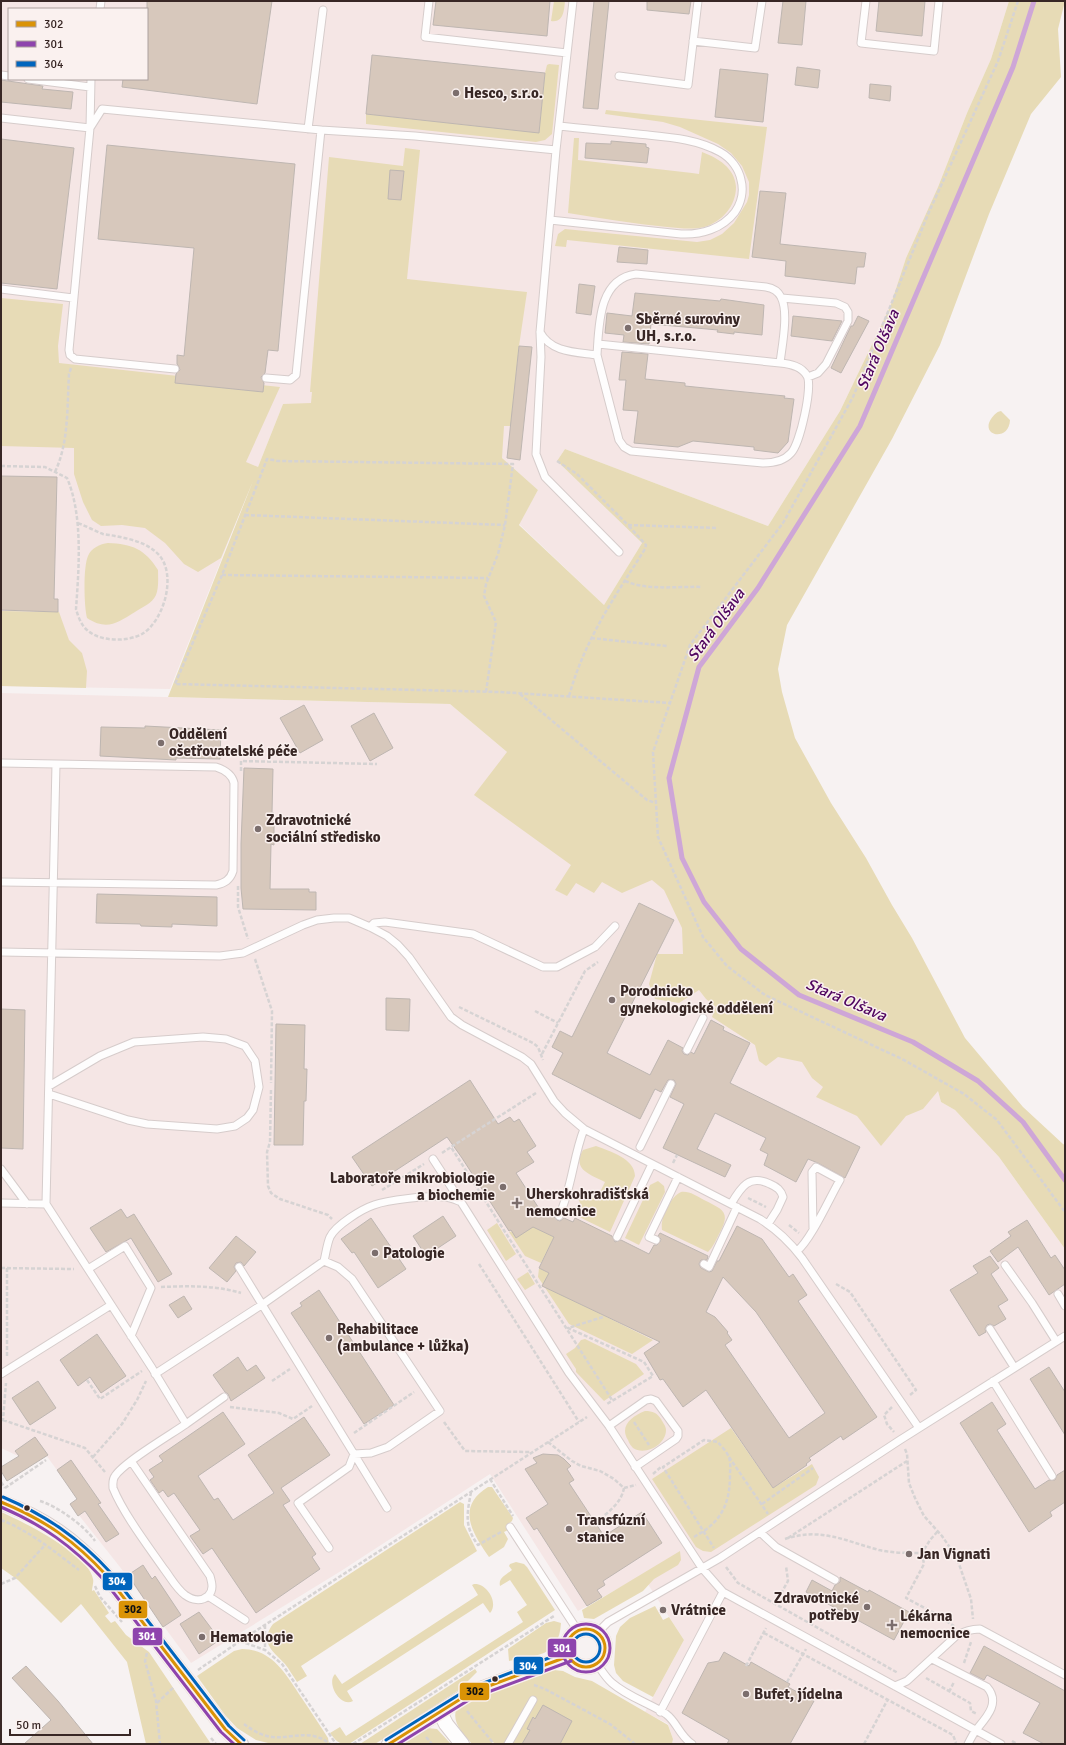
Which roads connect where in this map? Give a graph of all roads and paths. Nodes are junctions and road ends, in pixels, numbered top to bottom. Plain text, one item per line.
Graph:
1 (429, 1) edge
2 (573, 1) edge
3 (698, 1) edge
4 (762, 1) edge
5 (866, 1) edge
6 (939, 1) edge
7 (1018, 1) edge
8 (323, 10) dead end
9 (693, 42) junction
10 (567, 53) junction
11 (619, 76) dead end
12 (36, 80) edge
13 (91, 80) edge
14 (90, 87) junction
15 (1, 118) edge
16 (559, 126) junction
17 (90, 128) junction
18 (308, 129) junction
19 (321, 130) junction
20 (556, 150) junction
21 (550, 220) junction
22 (1, 289) edge
23 (73, 298) junction
24 (782, 298) junction
25 (540, 332) junction
26 (598, 344) junction
27 (597, 355) junction
28 (75, 359) junction
29 (780, 363) junction
30 (175, 369) dead end
31 (808, 377) junction
32 (266, 378) dead end
33 (557, 461) dead end
34 (1, 466) edge
35 (55, 472) junction
36 (245, 515) junction
37 (78, 522) junction
38 (505, 524) junction
39 (628, 525) junction
40 (718, 528) dead end
41 (618, 552) dead end
42 (222, 575) junction
43 (488, 578) junction
44 (625, 581) junction
45 (702, 587) dead end
46 (591, 638) junction
47 (667, 646) dead end
48 (486, 692) junction
49 (519, 693) junction
50 (569, 696) junction
51 (670, 703) junction
52 (1, 763) edge
53 (56, 764) junction
54 (377, 764) dead end
55 (241, 776) dead end
56 (656, 803) junction
57 (1, 882) edge
58 (53, 882) junction
59 (238, 884) dead end
60 (370, 926) junction
61 (615, 926) dead end
62 (252, 949) junction
63 (1, 952) edge
64 (50, 954) junction
65 (598, 962) dead end
66 (535, 1012) dead end
67 (703, 1018) dead end
68 (558, 1023) junction
69 (687, 1050) dead end
70 (541, 1055) dead end
71 (671, 1084) dead end
72 (49, 1086) junction
73 (538, 1092) dead end
74 (49, 1094) junction
75 (584, 1129) junction
76 (451, 1147) junction
77 (640, 1147) dead end
78 (433, 1159) junction
79 (652, 1164) junction
80 (672, 1164) dead end
81 (679, 1166) dead end
82 (1, 1169) edge
83 (678, 1177) junction
84 (738, 1193) junction
85 (461, 1202) junction
86 (1, 1203) edge
87 (27, 1204) junction
88 (46, 1204) junction
89 (374, 1205) junction
90 (734, 1206) junction
91 (1065, 1212) edge
92 (775, 1214) junction
93 (559, 1216) dead end
94 (768, 1224) junction
95 (339, 1226) junction
96 (814, 1228) junction
97 (617, 1237) dead end
98 (656, 1240) dead end
99 (806, 1241) junction
100 (797, 1251) junction
101 (324, 1261) junction
102 (478, 1264) dead end
103 (704, 1264) dead end
104 (1004, 1264) dead end
105 (239, 1267) dead end
106 (1, 1268) edge
107 (7, 1268) junction
108 (88, 1269) junction
109 (832, 1279) dead end
110 (151, 1288) junction
111 (1058, 1294) dead end
112 (263, 1304) junction
113 (111, 1305) junction
114 (1065, 1306) edge
115 (256, 1308) junction
116 (603, 1317) dead end
117 (568, 1328) junction
118 (990, 1329) dead end
119 (131, 1336) junction
120 (1065, 1336) edge
121 (1056, 1341) junction
122 (299, 1363) junction
123 (1014, 1367) junction
124 (152, 1370) junction
125 (4, 1372) edge
126 (87, 1380) dead end
127 (272, 1381) dead end
128 (992, 1381) junction
129 (424, 1386) junction
130 (224, 1397) dead end
131 (617, 1397) junction
132 (322, 1400) junction
133 (612, 1400) junction
134 (900, 1401) junction
135 (214, 1404) junction
136 (598, 1410) junction
137 (438, 1413) junction
138 (628, 1413) junction
139 (2, 1420) edge
140 (579, 1422) junction
141 (186, 1424) junction
142 (609, 1426) junction
143 (919, 1428) junction
144 (345, 1439) junction
145 (900, 1440) junction
146 (548, 1442) junction
147 (532, 1452) junction
148 (354, 1454) junction
149 (655, 1454) junction
150 (728, 1456) junction
151 (93, 1457) junction
152 (46, 1460) dead end
153 (907, 1461) junction
154 (131, 1462) junction
155 (635, 1467) junction
156 (663, 1467) junction
157 (813, 1468) dead end
158 (1052, 1476) dead end
159 (490, 1479) junction
160 (644, 1480) junction
161 (112, 1481) junction
162 (1, 1491) edge
163 (471, 1492) junction
164 (1, 1502) edge
165 (762, 1504) junction
166 (387, 1508) dead end
167 (1, 1520) edge
168 (595, 1522) dead end
169 (774, 1522) junction
170 (510, 1527) junction
171 (704, 1531) junction
172 (938, 1531) junction
173 (760, 1532) junction
174 (786, 1539) junction
175 (685, 1542) junction
176 (45, 1545) junction
177 (329, 1548) dead end
178 (776, 1548) junction
179 (783, 1551) junction
180 (922, 1553) junction
181 (720, 1558) junction
182 (702, 1568) junction
183 (85, 1575) dead end
184 (835, 1580) dead end
185 (1, 1584) edge
186 (723, 1592) junction
187 (208, 1596) junction
188 (776, 1604) junction
189 (565, 1610) junction
190 (771, 1618) junction
191 (245, 1620) dead end
192 (265, 1625) junction
193 (972, 1630) junction
194 (578, 1631) junction
195 (597, 1633) junction
196 (764, 1633) junction
197 (960, 1634) junction
198 (811, 1640) junction
199 (240, 1641) junction
200 (149, 1649) dead end
201 (266, 1650) junction
202 (803, 1654) junction
203 (569, 1656) junction
204 (932, 1659) junction
205 (597, 1664) junction
206 (746, 1666) dead end
207 (201, 1674) dead end
208 (191, 1675) junction
209 (1065, 1676) edge
210 (910, 1679) junction
211 (787, 1682) dead end
212 (895, 1686) junction
213 (533, 1700) dead end
214 (888, 1700) junction
215 (157, 1703) junction
216 (467, 1710) dead end
217 (440, 1712) junction
218 (660, 1712) junction
219 (986, 1718) junction
220 (239, 1719) dead end
221 (976, 1730) junction
222 (426, 1736) dead end
223 (628, 1738) dead end
224 (1011, 1741) dead end
225 (160, 1744) edge
226 (241, 1744) edge
227 (330, 1744) edge
228 (336, 1744) edge
229 (354, 1744) edge
230 (389, 1744) edge
231 (432, 1744) edge
232 (460, 1744) edge
233 (494, 1744) edge
234 (508, 1744) edge
235 (635, 1744) edge
236 (692, 1744) edge
237 (864, 1744) edge
238 (956, 1744) edge
239 (968, 1744) edge
240 (1001, 1744) edge
241 (1017, 1744) edge

1 - 10 lane
2 - 10 lane
3 - 9 lane
4 - 9 lane
5 - 6 lane
7 - 51 path
8 - 18 lane
9 - 11 lane
10 - 16 lane
12 - 14 lane
13 - 14 lane
14 - 17 lane
15 - 17 lane
16 - 20 lane
16 - 21 lane
17 - 18 lane
17 - 23 lane
18 - 19 lane
19 - 20 lane
19 - 32 lane
20 - 21 lane
21 - 25 lane
22 - 23 lane
23 - 28 lane
24 - 26 lane
24 - 29 lane
24 - 31 lane
25 - 27 lane
25 - 41 lane
26 - 27 lane
26 - 29 lane
27 - 31 lane
28 - 30 lane
28 - 35 path
29 - 31 lane
33 - 39 path
34 - 35 path
35 - 37 path
36 - 38 path
36 - 38 path
36 - 42 path
37 - 37 path
38 - 43 path
39 - 40 path
39 - 44 path
42 - 43 path
42 - 48 path
43 - 48 path
44 - 45 path
44 - 46 path
46 - 47 path
46 - 50 path
48 - 49 path
49 - 50 path
49 - 56 path
50 - 51 path
51 - 56 path
52 - 53 lane
53 - 58 lane
53 - 58 lane
54 - 55 path
56 - 91 path
57 - 58 lane
58 - 64 lane
59 - 62 path
60 - 61 lane
60 - 62 lane
60 - 75 lane
62 - 64 lane
62 - 95 path
63 - 64 lane
64 - 72 lane
65 - 68 path
66 - 68 path
67 - 69 lane
68 - 70 path
71 - 77 lane
72 - 74 lane
72 - 74 lane
73 - 76 path
74 - 88 lane
75 - 79 lane
75 - 93 lane
76 - 78 path
76 - 117 path
78 - 85 lane
78 - 89 path
79 - 83 lane
79 - 97 lane
80 - 81 path
82 - 87 lane
83 - 90 lane
83 - 98 lane
84 - 90 lane
84 - 92 path
84 - 92 lane
85 - 89 lane
85 - 136 lane
86 - 87 lane
87 - 88 lane
88 - 108 lane
89 - 95 lane
90 - 94 lane
90 - 103 lane
92 - 94 lane
92 - 99 path
94 - 100 lane
95 - 101 lane
96 - 96 lane
96 - 99 lane
99 - 100 lane
100 - 134 lane
101 - 112 lane
101 - 129 lane
102 - 140 path
104 - 121 lane
105 - 112 lane
106 - 107 path
107 - 108 path
107 - 125 path
108 - 110 lane
108 - 113 lane
109 - 134 path
110 - 115 path
110 - 119 lane
111 - 114 lane
112 - 115 lane
112 - 122 lane
113 - 119 lane
113 - 125 lane
115 - 124 lane
116 - 117 path
117 - 131 path
117 - 133 path
118 - 123 lane
119 - 124 lane
120 - 121 lane
121 - 123 lane
122 - 127 path
122 - 132 lane
123 - 128 lane
124 - 126 path
124 - 141 lane
124 - 151 path
125 - 139 path
128 - 143 lane
128 - 158 lane
129 - 137 lane
129 - 144 path
130 - 135 lane
131 - 133 path
131 - 138 path
132 - 135 path
132 - 144 lane
133 - 136 path
134 - 143 lane
134 - 145 path
135 - 141 lane
136 - 140 path
136 - 142 lane
137 - 147 path
137 - 148 lane
138 - 142 lane
138 - 149 path
138 - 149 lane
139 - 151 path
140 - 146 path
141 - 154 lane
142 - 155 lane
143 - 145 lane
144 - 148 lane
145 - 153 path
145 - 169 lane
146 - 147 path
146 - 168 path
147 - 159 path
148 - 166 lane
148 - 177 lane
149 - 155 lane
149 - 156 path
150 - 156 path
150 - 165 path
150 - 171 path
151 - 161 path
152 - 162 path
153 - 172 path
153 - 174 path
154 - 161 lane
154 - 187 lane
155 - 160 lane
156 - 160 path
156 - 171 path
157 - 165 path
159 - 163 path
159 - 170 path
160 - 175 lane
161 - 187 lane
163 - 170 path
163 - 192 path
164 - 208 street
165 - 169 path
167 - 176 path
169 - 173 lane
170 - 189 lane
171 - 175 path
171 - 181 path
172 - 180 path
172 - 193 path
173 - 178 lane
173 - 181 lane
174 - 178 path
174 - 180 path
175 - 182 lane
176 - 183 path
176 - 185 path
178 - 179 lane
179 - 184 lane
179 - 188 path
180 - 197 path
181 - 182 lane
181 - 188 path
182 - 186 lane
182 - 195 lane
186 - 190 lane
186 - 218 lane
187 - 191 lane
188 - 210 path
189 - 194 lane
189 - 229 path
190 - 196 path
190 - 198 lane
192 - 199 path
192 - 201 path
193 - 197 lane
193 - 209 lane
194 - 195 street
194 - 203 street
195 - 205 street
196 - 202 path
196 - 206 path
197 - 204 lane
198 - 202 path
198 - 212 lane
199 - 201 path
199 - 208 path
200 - 215 path
201 - 228 path
202 - 211 path
202 - 214 path
203 - 205 street
203 - 217 street
204 - 210 lane
204 - 219 lane
205 - 218 lane
207 - 208 path
208 - 215 path
208 - 226 street
210 - 212 lane
210 - 219 path
212 - 214 path
212 - 221 lane
213 - 234 lane
214 - 237 path
214 - 238 path
215 - 225 path
216 - 233 path
217 - 230 street
217 - 232 street
218 - 236 lane
219 - 221 lane
220 - 227 path
221 - 239 lane
221 - 240 lane
222 - 231 path
223 - 235 path
224 - 241 path

